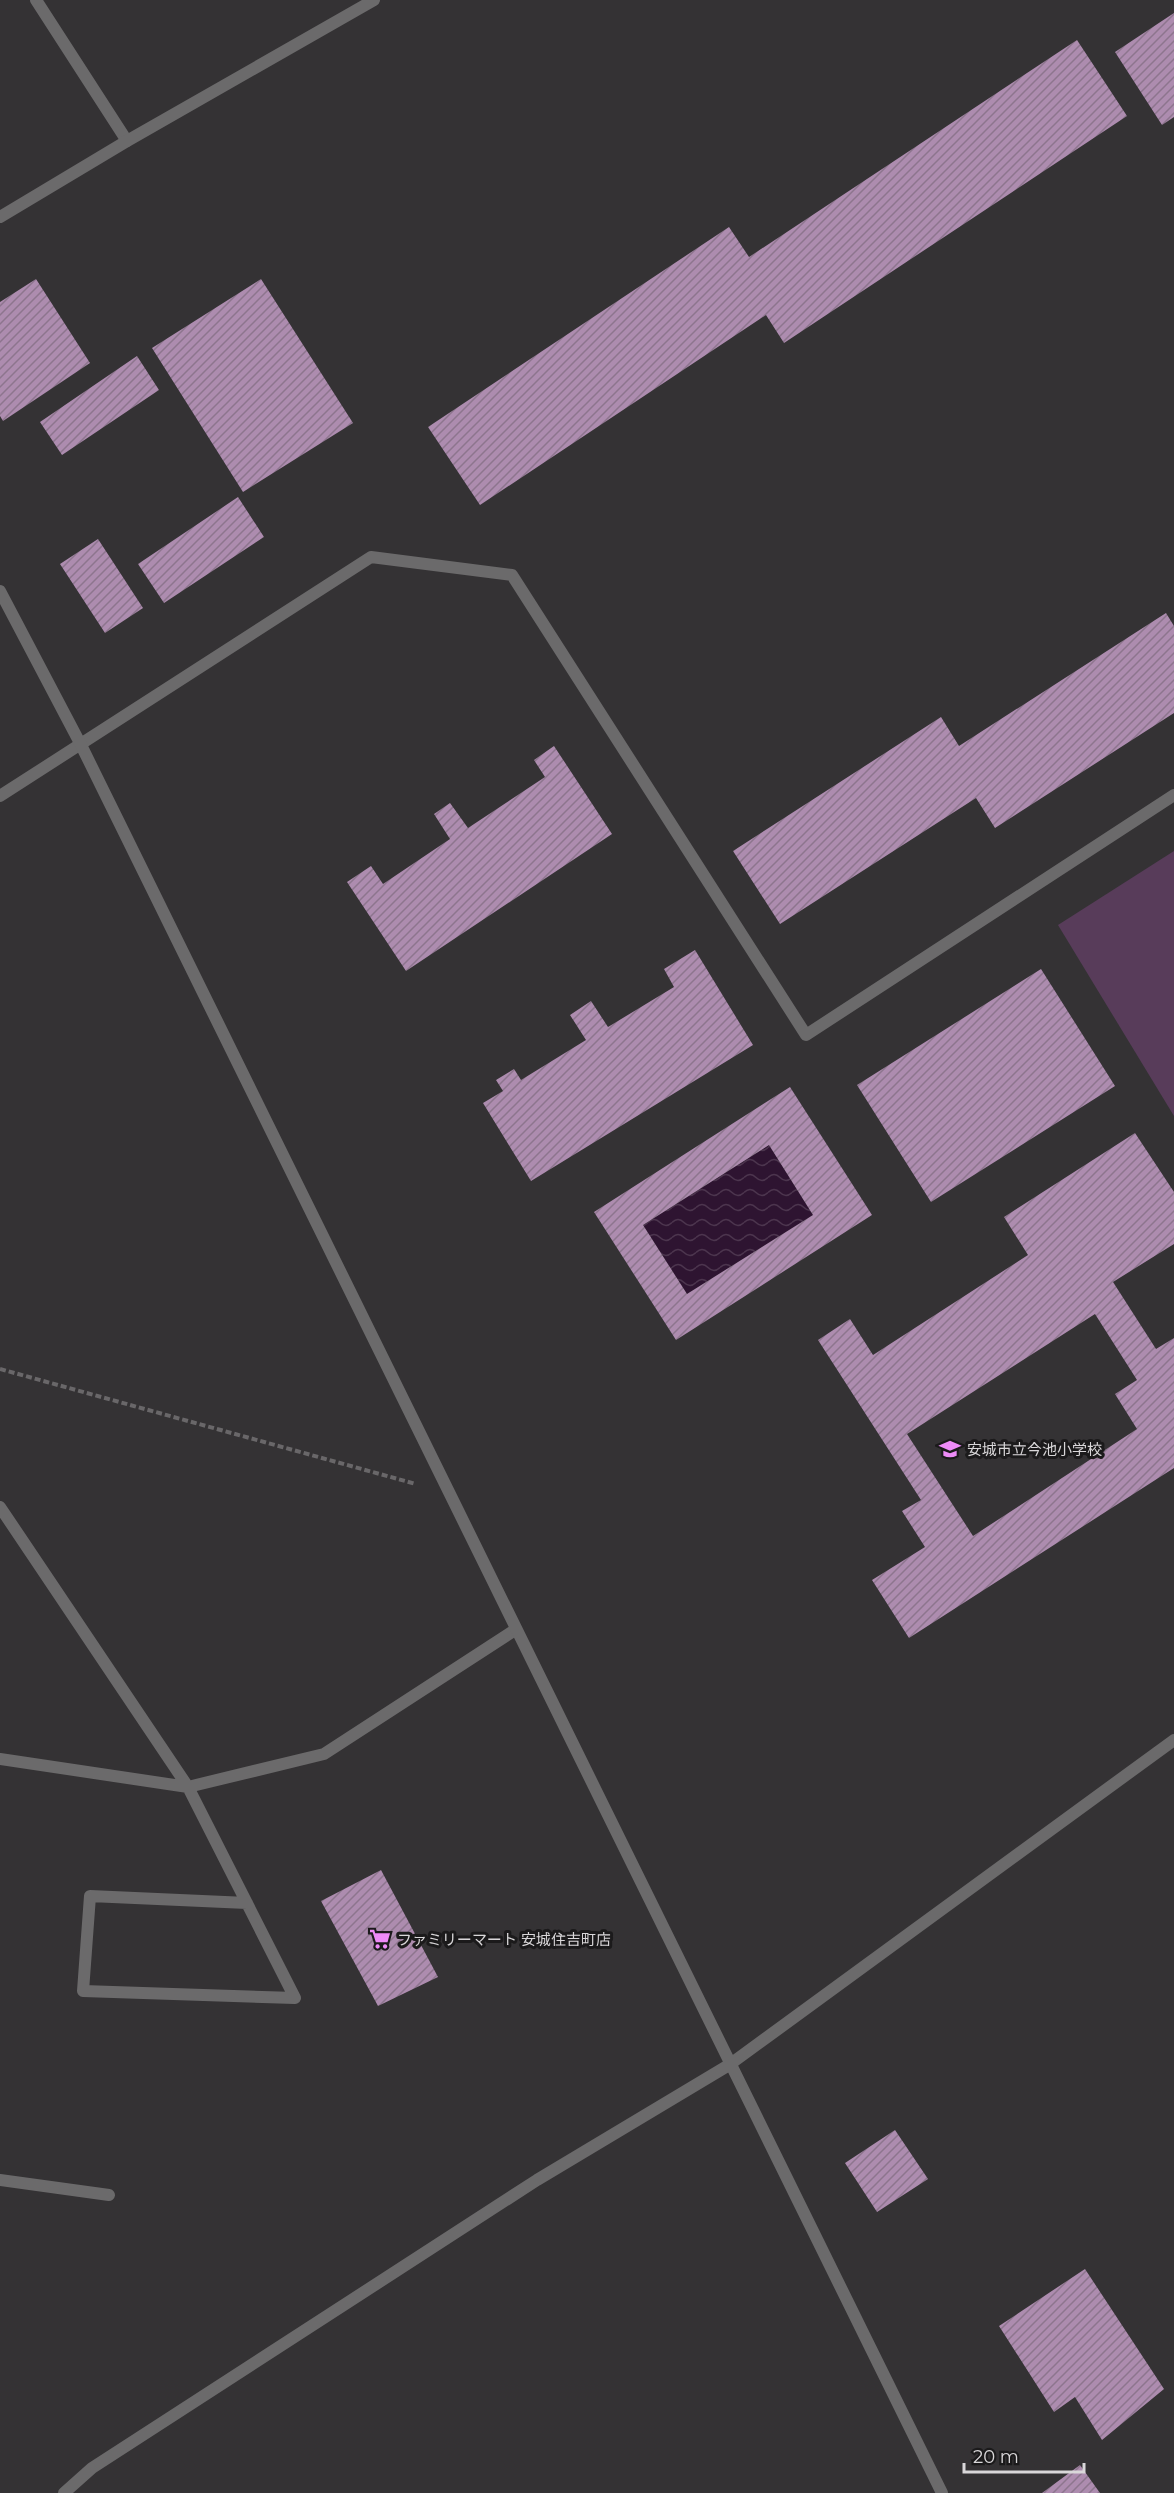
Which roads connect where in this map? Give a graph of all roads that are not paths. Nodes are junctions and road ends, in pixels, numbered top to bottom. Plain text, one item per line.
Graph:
1 (36, 0) edge
2 (374, 0) edge
3 (127, 141) junction
4 (0, 217) edge
5 (0, 591) edge
6 (81, 746) junction
7 (1174, 795) edge
8 (0, 796) edge
9 (0, 1507) edge
10 (515, 1630) junction
11 (1174, 1740) edge
12 (0, 1759) edge
13 (188, 1787) junction
14 (247, 1903) junction
15 (729, 2065) junction
16 (0, 2180) edge
17 (109, 2195) dead end
18 (64, 2493) edge
19 (942, 2493) edge

1 - 3 street
2 - 3 street
3 - 4 street
5 - 6 street
6 - 7 street
6 - 8 street
6 - 10 street
9 - 13 street
10 - 13 street
10 - 15 street
11 - 15 street
12 - 13 street
13 - 14 street
14 - 14 street
15 - 18 street
15 - 19 street
16 - 17 street

